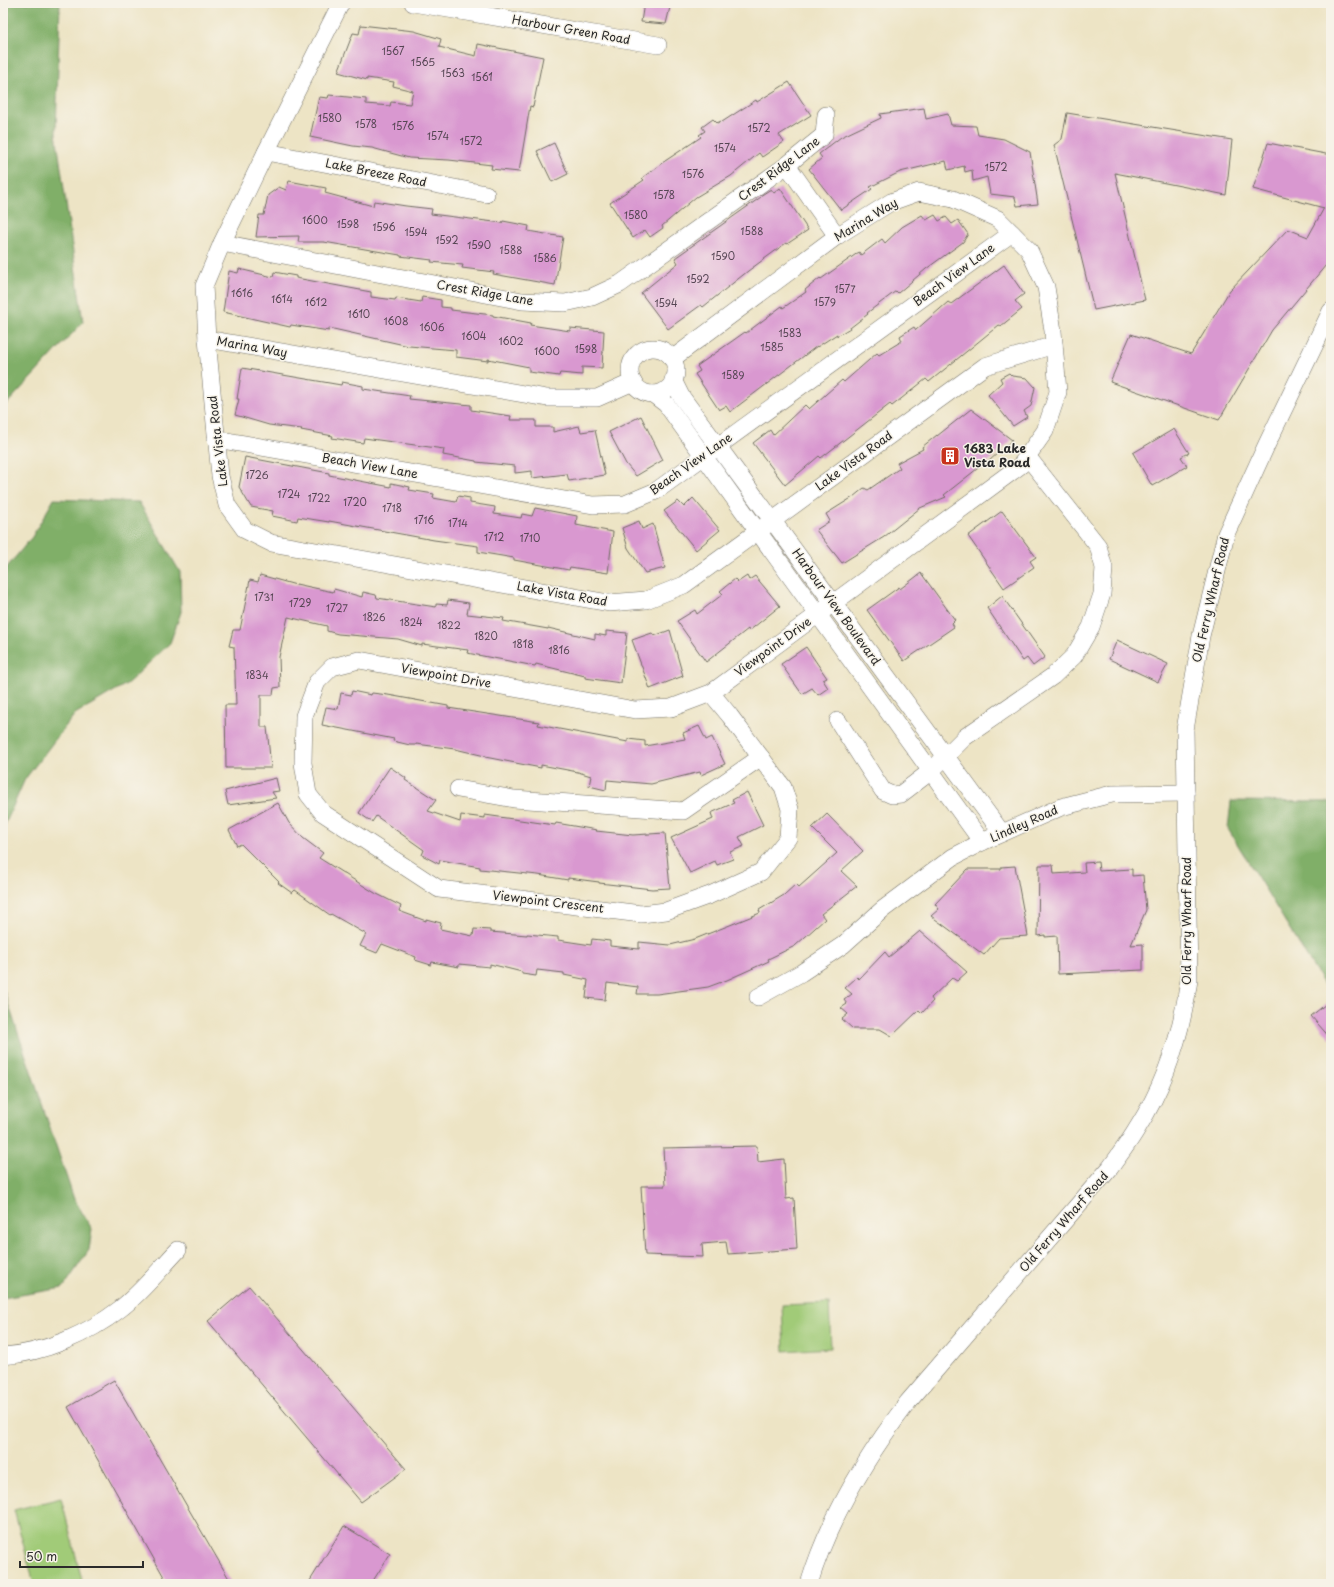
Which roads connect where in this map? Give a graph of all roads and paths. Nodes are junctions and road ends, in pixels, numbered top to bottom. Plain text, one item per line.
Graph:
1 (341, 3) edge
2 (413, 3) edge
3 (658, 45) dead end
4 (826, 116) dead end
5 (266, 152) junction
6 (787, 165) junction
7 (486, 194) dead end
8 (1012, 233) junction
9 (838, 236) junction
10 (222, 243) junction
11 (1331, 311) edge
12 (207, 339) junction
13 (1054, 345) junction
14 (672, 359) junction
15 (673, 380) junction
16 (633, 382) junction
17 (653, 394) junction
18 (216, 439) junction
19 (718, 446) junction
20 (704, 456) junction
21 (1027, 456) junction
22 (772, 520) junction
23 (758, 531) junction
24 (833, 603) junction
25 (818, 614) junction
26 (359, 660) joint
27 (711, 693) junction
28 (838, 721) dead end
29 (760, 757) junction
30 (946, 757) junction
31 (931, 771) junction
32 (458, 789) dead end
33 (1186, 793) junction
34 (1002, 833) junction
35 (982, 842) junction
36 (758, 997) dead end
37 (178, 1250) dead end
38 (3, 1356) edge
39 (809, 1584) edge

1 - 5 street, Marina Way
2 - 3 street, Harbour Green Road
4 - 6 street, Crest Ridge Lane
5 - 7 street, Lake Breeze Road
5 - 10 street, Marina Way
6 - 9 street
6 - 10 street, Crest Ridge Lane
8 - 9 street, Marina Way
8 - 13 street, Marina Way
8 - 19 street, Beach View Lane
9 - 14 street, Marina Way
10 - 12 street, Marina Way
11 - 33 street, Old Ferry Wharf Road
12 - 16 street, Marina Way
12 - 18 street, Lake Vista Road
13 - 21 street, Viewpoint Drive
13 - 22 street, Lake Vista Road
14 - 15 street
14 - 16 street
15 - 17 street
15 - 19 street, Harbour View Boulevard
16 - 17 street
17 - 20 street, Harbour View Boulevard
18 - 20 street, Beach View Lane
18 - 23 street, Lake Vista Road
19 - 20 street, Beach View Lane
19 - 22 street, Harbour View Boulevard
20 - 23 street, Harbour View Boulevard
21 - 24 street, Viewpoint Drive
21 - 30 street
22 - 23 street, Lake Vista Road
22 - 24 street, Harbour View Boulevard
23 - 25 street, Harbour View Boulevard
24 - 25 street, Viewpoint Drive
24 - 30 street, Harbour View Boulevard
25 - 27 street, Viewpoint Drive
25 - 31 street, Harbour View Boulevard
26 - 27 street, Viewpoint Drive
26 - 29 street, Viewpoint Crescent
27 - 29 street, Viewpoint Crescent
28 - 31 street
29 - 32 street
30 - 31 street
30 - 34 street, Harbour View Boulevard
31 - 35 street, Harbour View Boulevard
33 - 34 street, Lindley Road
33 - 39 street, Old Ferry Wharf Road
34 - 35 street, Lindley Road
35 - 36 street, Lindley Road
37 - 38 street

